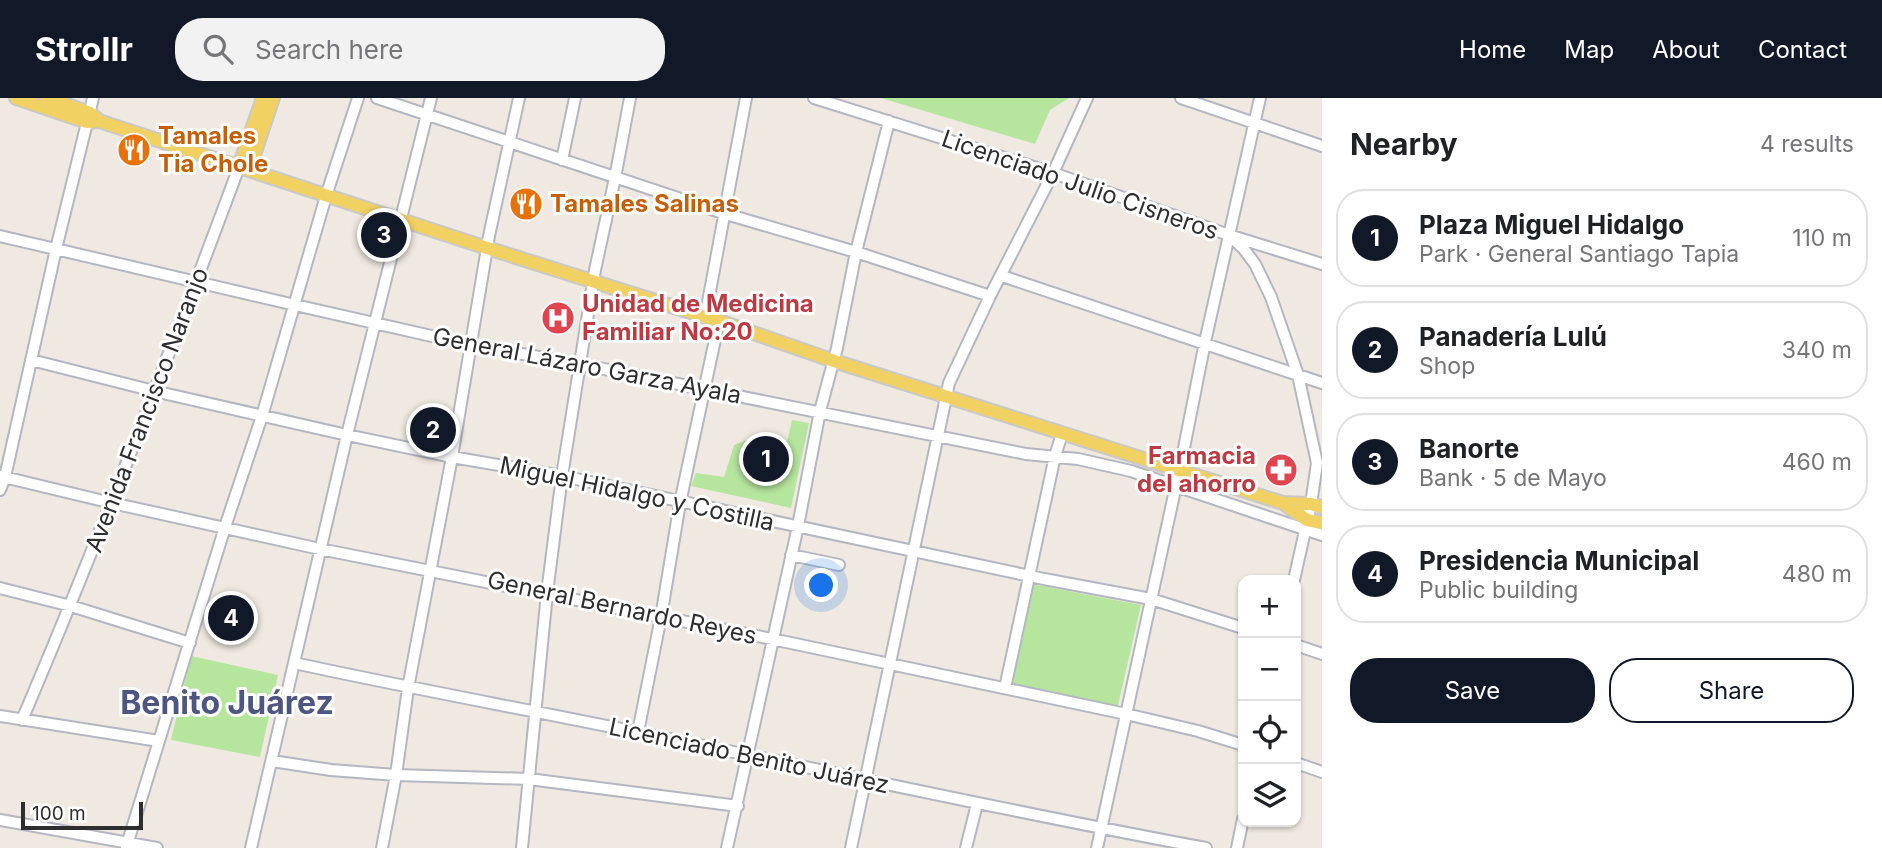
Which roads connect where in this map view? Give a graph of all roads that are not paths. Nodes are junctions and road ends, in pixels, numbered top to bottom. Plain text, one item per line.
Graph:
1 (16, 98) edge
2 (47, 98) edge
3 (93, 98) edge
4 (263, 98) edge
5 (273, 98) edge
6 (358, 98) edge
7 (377, 98) edge
8 (431, 98) edge
9 (519, 98) edge
10 (575, 98) edge
11 (630, 98) edge
12 (746, 98) edge
13 (814, 98) edge
14 (1087, 98) edge
15 (1181, 98) edge
16 (1260, 98) edge
17 (426, 114) junction
18 (92, 119) junction
19 (889, 121) junction
20 (1255, 122) junction
21 (510, 143) junction
22 (1322, 146) edge
23 (562, 160) junction
24 (244, 168) junction
25 (1053, 173) junction
26 (615, 178) junction
27 (326, 196) junction
28 (726, 214) junction
29 (401, 220) junction
30 (1229, 235) junction
31 (0, 236) edge
32 (487, 248) junction
33 (56, 249) junction
34 (856, 252) junction
35 (1322, 264) edge
36 (1002, 276) junction
37 (196, 282) junction
38 (593, 282) junction
39 (990, 296) junction
40 (295, 305) junction
41 (705, 318) junction
42 (719, 321) junction
43 (376, 323) junction
44 (1205, 342) junction
45 (471, 345) junction
46 (31, 360) junction
47 (834, 361) junction
48 (579, 364) junction
49 (1298, 375) junction
50 (1322, 383) edge
51 (704, 389) junction
52 (154, 391) junction
53 (946, 395) junction
54 (820, 411) junction
55 (262, 416) junction
56 (1062, 433) junction
57 (347, 435) junction
58 (937, 435) junction
59 (1322, 445) edge
60 (1055, 456) junction
61 (452, 457) junction
62 (1317, 463) junction
63 (1179, 470) junction
64 (562, 476) junction
65 (3, 477) edge
66 (1175, 486) junction
67 (0, 490) edge
68 (112, 503) junction
69 (680, 503) junction
70 (1283, 503) junction
71 (1316, 506) edge
72 (1322, 523) edge
73 (1306, 524) junction
74 (798, 526) junction
75 (225, 527) junction
76 (1322, 535) edge
77 (320, 549) junction
78 (914, 551) junction
79 (791, 555) junction
80 (839, 565) dead end
81 (432, 570) junction
82 (1028, 575) junction
83 (1295, 575) edge
84 (0, 588) edge
85 (547, 593) junction
86 (1151, 599) junction
87 (71, 606) junction
88 (662, 617) junction
89 (1238, 626) edge
90 (772, 639) junction
91 (190, 643) junction
92 (1301, 647) edge
93 (1322, 654) edge
94 (294, 663) junction
95 (891, 664) junction
96 (408, 688) junction
97 (1005, 688) junction
98 (535, 712) junction
99 (1126, 714) junction
100 (0, 716) edge
101 (22, 720) junction
102 (638, 732) junction
103 (159, 741) junction
104 (1238, 743) edge
105 (749, 755) junction
106 (272, 761) junction
107 (1299, 764) edge
108 (1322, 772) edge
109 (396, 775) junction
110 (529, 779) junction
111 (866, 780) junction
112 (977, 804) junction
113 (738, 806) junction
114 (0, 820) edge
115 (1241, 827) edge
116 (1101, 829) junction
117 (127, 846) edge
118 (157, 848) edge
119 (251, 848) edge
120 (382, 848) edge
121 (522, 848) edge
122 (727, 848) edge
123 (851, 848) edge
124 (966, 848) edge
125 (1097, 848) edge
126 (1206, 848) edge
127 (1237, 848) edge

1 - 18 main road
2 - 18 main road
3 - 18 street
4 - 24 main road, Avenida Francisco Naranjo
5 - 24 main road, Avenida Francisco Naranjo
6 - 27 street
7 - 17 street
8 - 17 street
9 - 21 street
10 - 23 street
11 - 26 street
12 - 28 street
13 - 19 street, Licenciado Julio Cisneros
14 - 25 street
15 - 20 street
16 - 20 street
17 - 21 street
17 - 29 street
18 - 24 main road
18 - 33 street
19 - 25 street, Licenciado Julio Cisneros
19 - 34 street
20 - 22 street
20 - 30 street
21 - 23 street
21 - 32 street
23 - 26 street
24 - 27 main road
24 - 37 street, Avenida Francisco Naranjo
25 - 30 street, Licenciado Julio Cisneros
25 - 36 street
26 - 28 street
26 - 38 street
27 - 29 main road
27 - 40 street
28 - 34 street
28 - 41 street
29 - 32 main road
29 - 43 street
30 - 35 street
30 - 44 street
30 - 49 street, Licenciado Julio Cisneros
31 - 33 street, General Lázaro Garza Ayala
32 - 38 main road
32 - 45 street
33 - 37 street, General Lázaro Garza Ayala
33 - 46 street
34 - 39 street
34 - 47 street
36 - 39 street
36 - 44 street
37 - 40 street, General Lázaro Garza Ayala
37 - 52 street, Avenida Francisco Naranjo
38 - 41 main road
38 - 48 street
39 - 53 street
40 - 43 street, General Lázaro Garza Ayala
40 - 55 street
41 - 42 main road
42 - 47 main road
42 - 51 street
43 - 45 street, General Lázaro Garza Ayala
43 - 57 street
44 - 49 street
44 - 63 street
45 - 48 street, General Lázaro Garza Ayala
45 - 61 street
46 - 52 street, Miguel Hidalgo y Costilla
46 - 65 street
47 - 53 main road
47 - 54 street
48 - 51 street, General Lázaro Garza Ayala
48 - 64 street
49 - 50 street
49 - 62 street, Licenciado Julio Cisneros
51 - 54 street, General Lázaro Garza Ayala
51 - 69 street
52 - 55 street, Miguel Hidalgo y Costilla
52 - 68 street, Avenida Francisco Naranjo
53 - 56 main road
53 - 58 street
54 - 58 street, General Lázaro Garza Ayala
54 - 74 street
55 - 57 street, Miguel Hidalgo y Costilla
55 - 75 street
56 - 60 street
56 - 63 main road
57 - 61 street, Miguel Hidalgo y Costilla
57 - 77 street
58 - 60 street, General Lázaro Garza Ayala
58 - 78 street
59 - 62 street
60 - 66 street, General Lázaro Garza Ayala
60 - 82 street
61 - 64 street, Miguel Hidalgo y Costilla
61 - 81 street
62 - 71 street, Licenciado Julio Cisneros
63 - 66 street
63 - 70 main road
64 - 69 street, Miguel Hidalgo y Costilla
64 - 85 street
65 - 67 street
65 - 68 street, General Bernardo Reyes
66 - 73 street, General Lázaro Garza Ayala
66 - 86 street
68 - 75 street, General Bernardo Reyes
68 - 87 street, Avenida Francisco Naranjo
69 - 74 street, Miguel Hidalgo y Costilla
69 - 88 street
70 - 71 main road
70 - 73 main road
71 - 73 street, Licenciado Julio Cisneros
72 - 73 main road
73 - 76 street, General Lázaro Garza Ayala
73 - 83 street, Licenciado Julio Cisneros
74 - 78 street, Miguel Hidalgo y Costilla
74 - 79 street
75 - 77 street, General Bernardo Reyes
75 - 91 street
77 - 81 street, General Bernardo Reyes
77 - 94 street
78 - 82 street, Miguel Hidalgo y Costilla
78 - 95 street
79 - 80 street
79 - 90 street
81 - 85 street, General Bernardo Reyes
81 - 96 street
82 - 86 street, Miguel Hidalgo y Costilla
82 - 97 street
84 - 87 street
85 - 88 street, General Bernardo Reyes
85 - 98 street
86 - 89 street, Miguel Hidalgo y Costilla
86 - 99 street
87 - 91 street
87 - 101 street, Avenida Francisco Naranjo
88 - 90 street, General Bernardo Reyes
88 - 102 street
90 - 95 street, General Bernardo Reyes
90 - 105 street
91 - 103 street
92 - 93 street
94 - 96 street, Licenciado Benito Juárez
94 - 106 street
95 - 97 street, General Bernardo Reyes
95 - 111 street
96 - 98 street, Licenciado Benito Juárez
96 - 109 street
97 - 99 street, General Bernardo Reyes
98 - 102 street, Licenciado Benito Juárez
98 - 110 street
99 - 104 street, General Bernardo Reyes
99 - 116 street
100 - 101 street
101 - 103 street
102 - 105 street, Licenciado Benito Juárez
103 - 117 street
105 - 111 street, Licenciado Benito Juárez
105 - 113 street
106 - 109 street
106 - 119 street
107 - 108 street
109 - 110 street
109 - 120 street
110 - 113 street
110 - 121 street
111 - 112 street, Licenciado Benito Juárez
111 - 123 street
112 - 116 street, Licenciado Benito Juárez
112 - 124 street
113 - 122 street
114 - 117 street
115 - 127 street
116 - 125 street
116 - 126 street, Licenciado Benito Juárez
117 - 118 street

